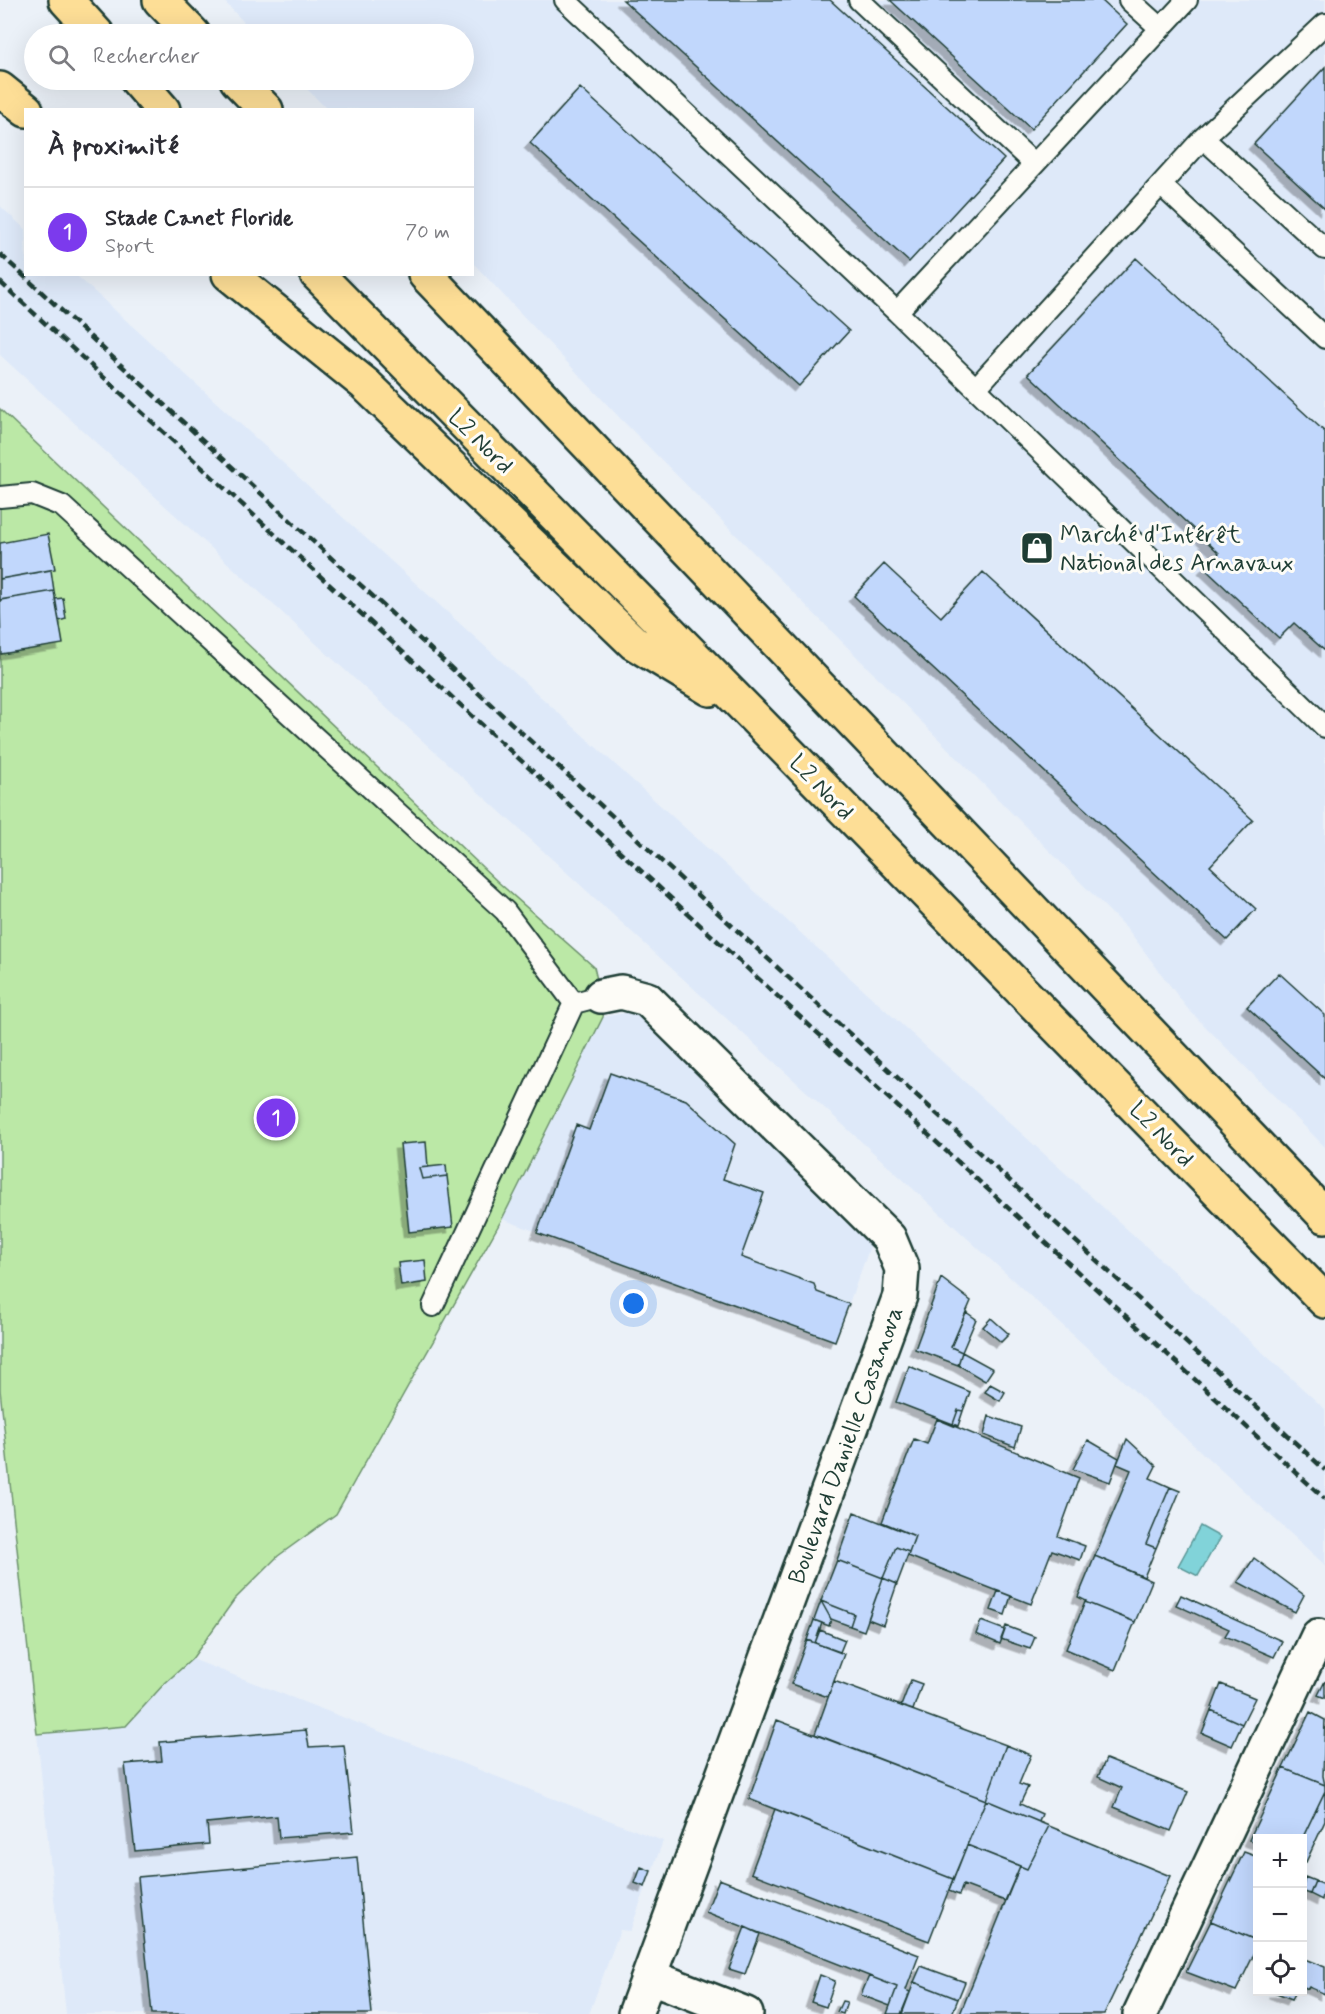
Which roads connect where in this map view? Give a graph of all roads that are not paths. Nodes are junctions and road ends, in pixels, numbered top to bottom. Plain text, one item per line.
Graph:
1 (66, 0) edge
2 (160, 0) edge
3 (565, 0) edge
4 (859, 0) edge
5 (1129, 0) edge
6 (1187, 0) edge
7 (88, 24) edge
8 (184, 24) edge
9 (1325, 24) edge
10 (1160, 28) junction
11 (0, 89) edge
12 (146, 90) edge
13 (247, 90) edge
14 (24, 108) edge
15 (161, 108) edge
16 (264, 108) edge
17 (1203, 138) junction
18 (1034, 164) junction
19 (1161, 185) junction
20 (1325, 249) edge
21 (231, 276) edge
22 (319, 276) edge
23 (427, 276) edge
24 (897, 312) junction
25 (1325, 338) edge
26 (976, 388) junction
27 (0, 497) edge
28 (752, 715) junction
29 (1325, 728) edge
30 (588, 1000) junction
31 (1325, 1216) edge
32 (1325, 1301) edge
33 (433, 1306) dead end
34 (1318, 1636) dead end
35 (649, 1976) junction
36 (635, 2014) edge
37 (746, 2014) edge
38 (1140, 2014) edge

1 - 7 highway
2 - 8 highway
3 - 24 lane
4 - 18 lane
5 - 10 lane
6 - 10 lane
9 - 17 lane
10 - 18 lane
11 - 14 highway
12 - 15 highway
13 - 16 highway
17 - 19 lane
17 - 20 lane
18 - 24 lane
19 - 25 lane
19 - 26 lane
21 - 28 highway
22 - 28 highway, L2 Nord
23 - 31 highway
24 - 26 lane
26 - 29 lane
27 - 30 lane
28 - 32 highway, L2 Nord
30 - 33 lane
30 - 35 street, Boulevard Danielle Casanova
34 - 38 street
35 - 36 street, Boulevard Danielle Casanova
35 - 37 street

